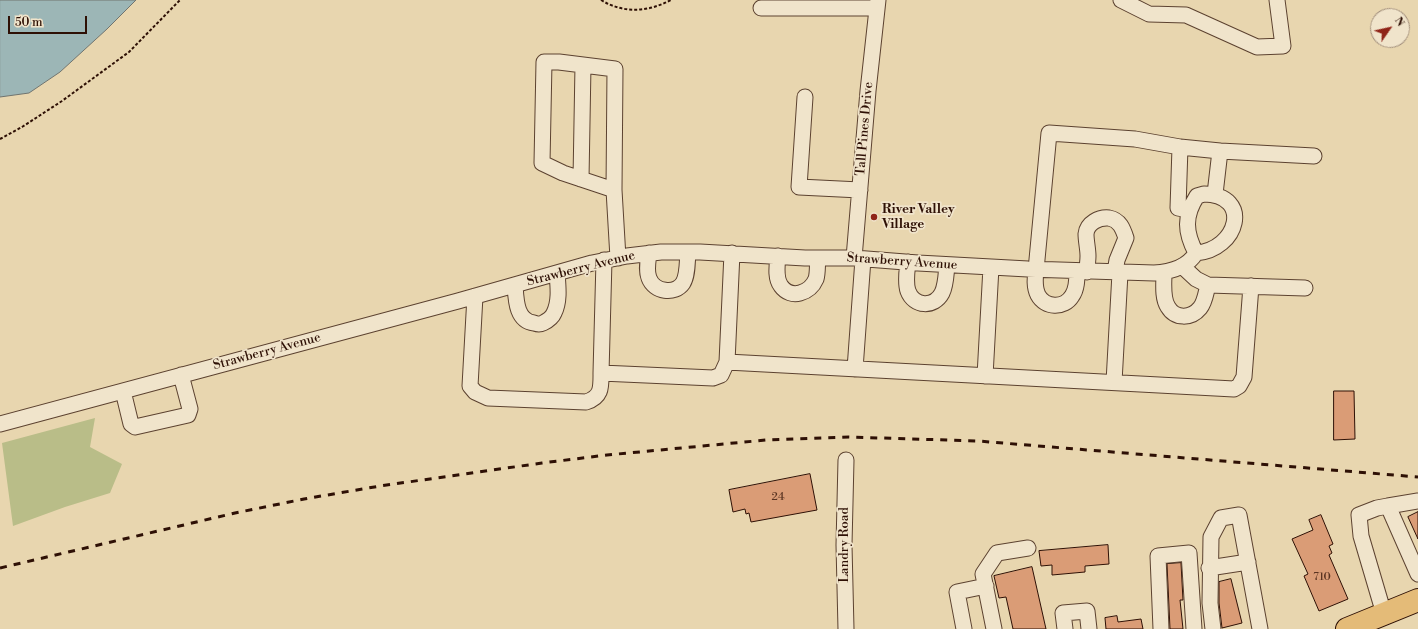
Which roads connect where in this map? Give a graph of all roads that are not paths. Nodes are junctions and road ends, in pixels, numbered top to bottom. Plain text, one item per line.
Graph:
1 (1121, 0) edge
2 (1277, 0) edge
3 (878, 4) edge
4 (761, 8) dead end
5 (583, 65) junction
6 (805, 97) dead end
7 (1180, 147) junction
8 (1220, 151) junction
9 (1314, 156) dead end
10 (581, 179) junction
11 (614, 190) junction
12 (860, 190) junction
13 (1215, 194) junction
14 (1189, 210) junction
15 (688, 252) junction
16 (649, 253) junction
17 (732, 253) junction
18 (1196, 253) junction
19 (778, 256) junction
20 (818, 258) junction
21 (859, 258) junction
22 (611, 259) junction
23 (908, 262) junction
24 (947, 265) junction
25 (1182, 266) junction
26 (991, 267) junction
27 (1036, 270) junction
28 (1082, 271) junction
29 (1118, 272) junction
30 (558, 273) junction
31 (1164, 273) junction
32 (515, 285) junction
33 (1208, 285) junction
34 (1250, 286) junction
35 (1305, 288) dead end
36 (475, 296) junction
37 (727, 362) junction
38 (855, 369) junction
39 (601, 372) junction
40 (182, 375) junction
41 (985, 376) junction
42 (1114, 382) junction
43 (123, 391) junction
44 (0, 424) edge
45 (846, 460) dead end
46 (1418, 501) edge
47 (1388, 506) junction
48 (1028, 548) dead end
49 (1248, 562) junction
50 (1209, 568) junction
51 (1418, 574) edge
52 (986, 586) junction
53 (1417, 604) edge
54 (1384, 614) junction
55 (846, 629) edge
56 (964, 629) edge
57 (994, 629) edge
58 (1065, 629) edge
59 (1089, 629) edge
60 (1161, 629) edge
61 (1194, 629) edge
62 (1213, 629) edge
63 (1260, 629) edge
64 (1347, 629) edge

1 - 2 street
3 - 4 street
3 - 12 street, Tall Pines Drive
5 - 10 street
5 - 10 street
5 - 11 street
6 - 12 street
7 - 8 street
7 - 14 street
7 - 27 street
8 - 9 street
8 - 13 street
10 - 11 street
11 - 22 street
12 - 21 street, Tall Pines Drive
13 - 14 street
13 - 18 street, Strawberry Avenue
14 - 18 street
15 - 16 street, Strawberry Avenue
15 - 16 street
15 - 17 street, Strawberry Avenue
16 - 22 street, Strawberry Avenue
17 - 19 street, Strawberry Avenue
17 - 37 street
18 - 25 street, Strawberry Avenue
19 - 20 street, Strawberry Avenue
19 - 20 street
20 - 21 street, Strawberry Avenue
21 - 23 street, Strawberry Avenue
21 - 38 street, Tall Pines Drive
22 - 30 street, Strawberry Avenue
22 - 39 street
23 - 24 street, Strawberry Avenue
23 - 24 street
24 - 26 street, Strawberry Avenue
25 - 31 street, Strawberry Avenue
25 - 33 street
26 - 27 street, Strawberry Avenue
26 - 41 street
27 - 28 street, Strawberry Avenue
27 - 28 street
28 - 29 street, Strawberry Avenue
28 - 29 street
29 - 31 street, Strawberry Avenue
29 - 42 street
30 - 32 street, Strawberry Avenue
30 - 32 street
31 - 33 street
32 - 36 street, Strawberry Avenue
33 - 34 street
34 - 35 street
34 - 42 street
36 - 39 street
36 - 40 street, Strawberry Avenue
37 - 38 street
37 - 39 street
38 - 41 street
40 - 43 street, Strawberry Avenue
40 - 43 street
41 - 42 street
43 - 44 street, Strawberry Avenue
45 - 55 street, Landry Road
46 - 47 street
47 - 51 street
47 - 54 street
48 - 52 street
49 - 50 street
49 - 50 street
49 - 63 street
50 - 62 street
52 - 56 street
52 - 57 street
53 - 54 highway
54 - 64 highway
58 - 59 street
60 - 61 street

